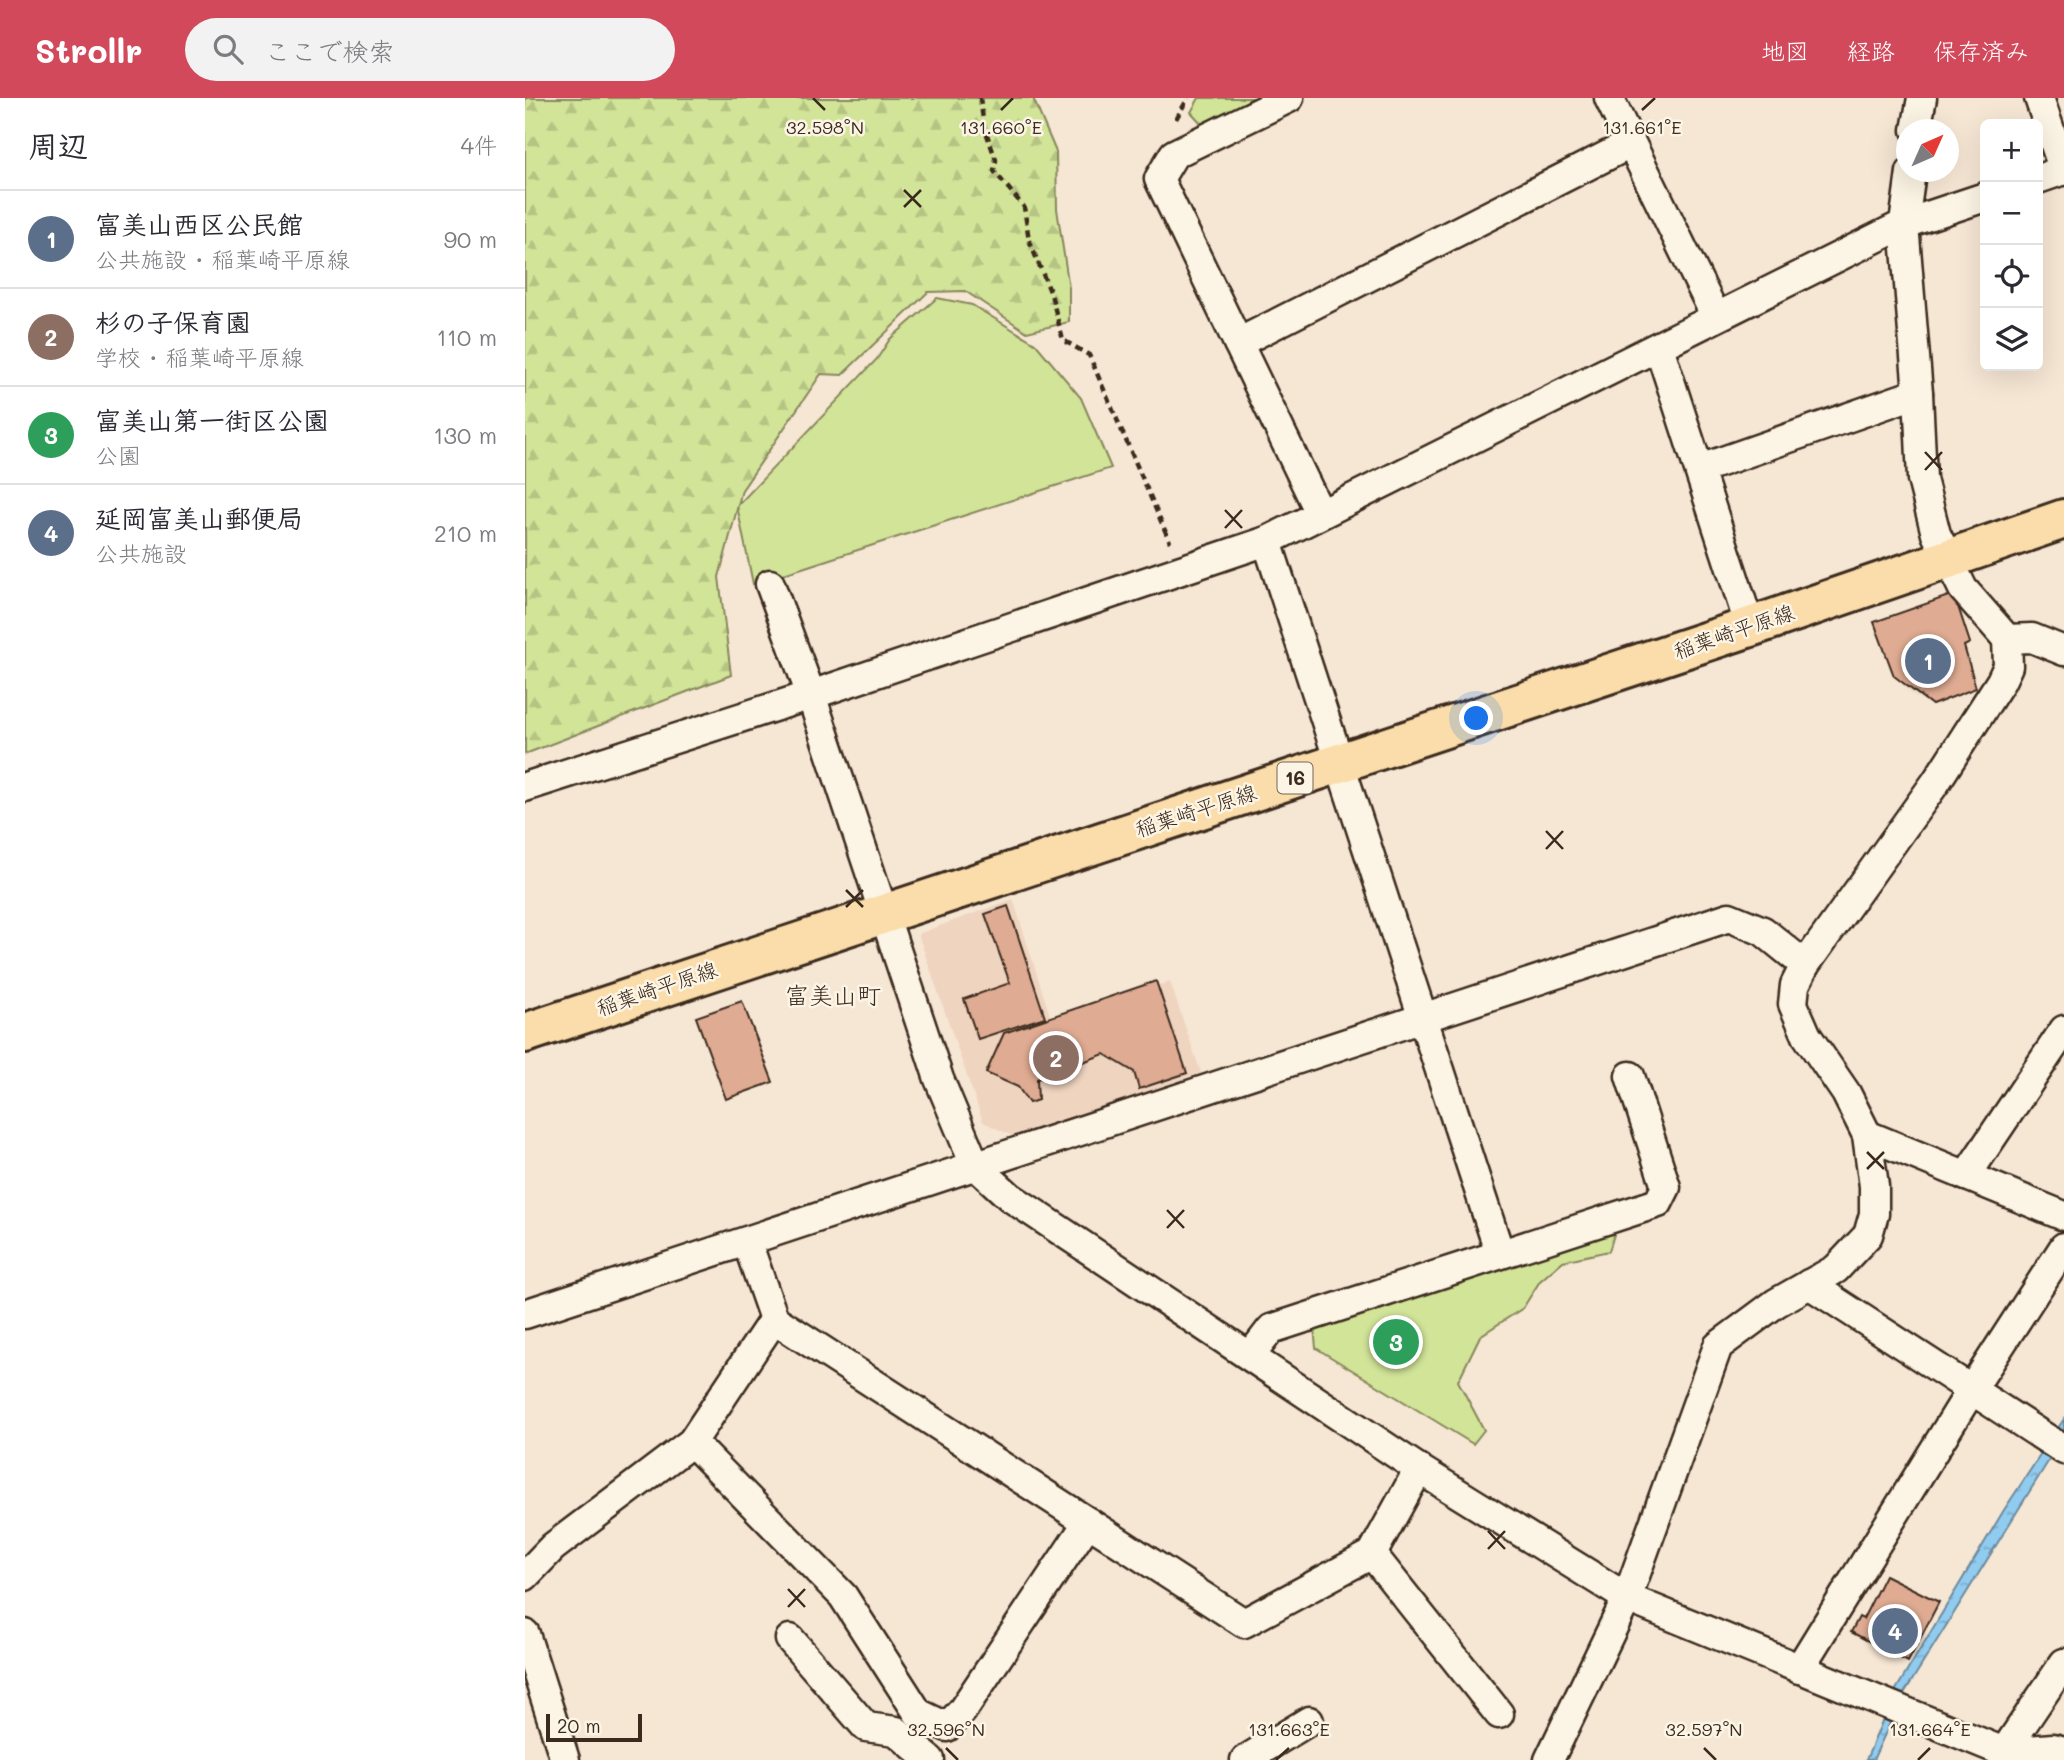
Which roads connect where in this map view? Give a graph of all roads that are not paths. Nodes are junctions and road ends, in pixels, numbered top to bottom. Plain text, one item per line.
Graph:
1 (1289, 98) edge
2 (1609, 98) edge
3 (1922, 98) edge
4 (2039, 98) edge
5 (1918, 119) edge
6 (1630, 144) junction
7 (2064, 171) edge
8 (2043, 177) edge
9 (1910, 182) edge
10 (1980, 199) edge
11 (1904, 224) junction
12 (1716, 317) junction
13 (1238, 343) junction
14 (1659, 346) junction
15 (1918, 393) junction
16 (1700, 469) junction
17 (1320, 513) junction
18 (2064, 519) edge
19 (1267, 541) junction
20 (1949, 559) junction
21 (770, 584) dead end
22 (1750, 627) junction
23 (2007, 639) junction
24 (2064, 651) edge
25 (811, 695) junction
26 (1338, 764) junction
27 (525, 787) edge
28 (882, 913) junction
29 (1805, 965) junction
30 (1422, 1020) junction
31 (2064, 1030) edge
32 (525, 1033) edge
33 (1630, 1076) dead end
34 (1867, 1135) junction
35 (975, 1165) junction
36 (1966, 1176) junction
37 (2064, 1216) edge
38 (747, 1242) junction
39 (2064, 1247) edge
40 (1500, 1254) junction
41 (1809, 1284) junction
42 (525, 1314) edge
43 (774, 1319) junction
44 (1251, 1355) junction
45 (1972, 1389) junction
46 (692, 1442) junction
47 (2064, 1450) edge
48 (1419, 1469) junction
49 (1088, 1522) junction
50 (1373, 1554) junction
51 (525, 1576) edge
52 (1627, 1598) junction
53 (525, 1634) edge
54 (790, 1639) dead end
55 (2064, 1663) edge
56 (1799, 1669) junction
57 (1499, 1714) dead end
58 (1308, 1721) dead end
59 (2064, 1751) edge
60 (2004, 1756) edge
61 (565, 1760) edge
62 (930, 1760) edge
63 (1245, 1760) edge
64 (1549, 1760) edge

1 - 13 street
2 - 6 street
3 - 5 street
4 - 7 street
6 - 12 street
6 - 13 street
7 - 8 street
9 - 11 street
10 - 11 street
11 - 12 street
11 - 15 street
12 - 14 street
13 - 17 street
14 - 16 street
14 - 17 street
15 - 16 street
15 - 20 street
16 - 22 street
17 - 19 street
18 - 20 main road, 稲葉崎平原線 / 16
19 - 25 street
19 - 26 street
20 - 22 main road, 稲葉崎平原線 / 16
20 - 23 street
21 - 25 street
22 - 26 main road, 稲葉崎平原線 / 16
23 - 24 street
23 - 29 street
25 - 27 street
25 - 28 street
26 - 28 main road, 稲葉崎平原線 / 16
26 - 30 street
28 - 32 main road, 稲葉崎平原線 / 16
28 - 35 street
29 - 30 street
29 - 34 street
30 - 35 street
30 - 40 street
31 - 36 street
33 - 40 street
34 - 36 street
34 - 41 street
35 - 38 street
35 - 44 street
36 - 37 street
38 - 42 street
38 - 43 street
39 - 45 street
40 - 44 street
41 - 45 street
41 - 52 street
43 - 46 street
43 - 49 street
44 - 48 street
45 - 47 street
45 - 56 street
46 - 49 street
46 - 51 street
48 - 50 street
48 - 52 street
49 - 50 street
50 - 57 street
52 - 56 street
52 - 64 street
53 - 61 street
54 - 62 street
55 - 60 street
56 - 60 street
58 - 63 street
59 - 60 street

